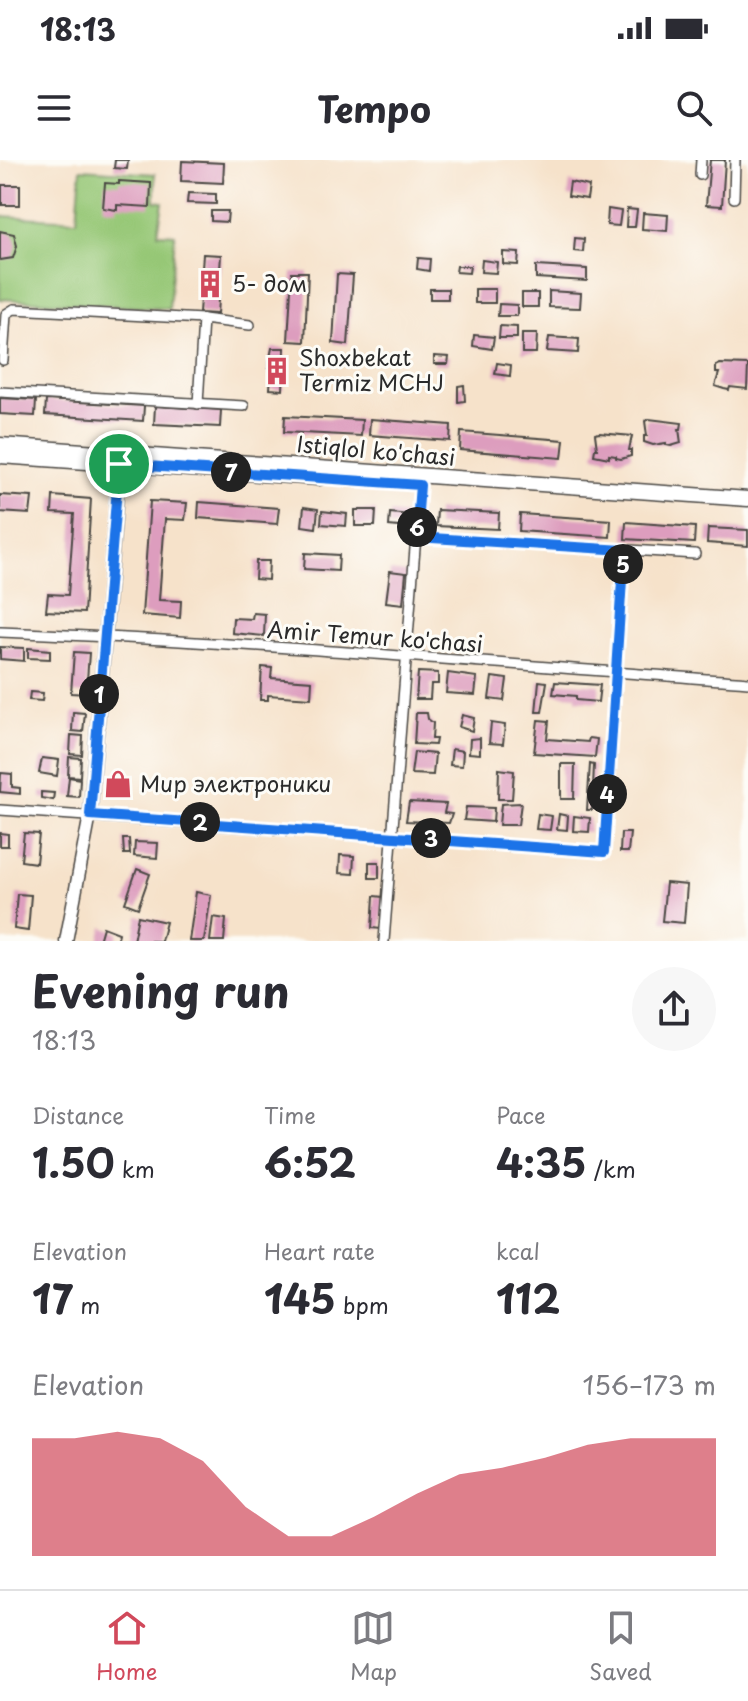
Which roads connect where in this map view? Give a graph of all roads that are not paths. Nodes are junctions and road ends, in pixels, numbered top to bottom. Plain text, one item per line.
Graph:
1 (701, 160) edge
2 (735, 160) edge
3 (700, 175) dead end
4 (734, 198) dead end
5 (203, 319) junction
6 (250, 325) dead end
7 (3, 360) dead end
8 (0, 392) edge
9 (198, 404) junction
10 (244, 406) dead end
11 (0, 445) edge
12 (0, 456) edge
13 (120, 459) junction
14 (420, 485) junction
15 (748, 499) edge
16 (748, 507) edge
17 (416, 537) junction
18 (624, 550) junction
19 (695, 554) dead end
20 (0, 632) edge
21 (104, 637) junction
22 (406, 657) junction
23 (616, 672) junction
24 (748, 682) edge
25 (0, 810) edge
26 (90, 815) junction
27 (392, 835) junction
28 (66, 941) edge
29 (384, 941) edge

1 - 3 street
2 - 4 street
5 - 6 street
5 - 7 street
5 - 9 street
8 - 9 street
9 - 10 street
11 - 13 main road, Istiqlol ko'chasi
12 - 13 main road, Istiqlol ko'chasi
13 - 14 main road, Istiqlol ko'chasi
13 - 15 main road, Istiqlol ko'chasi
13 - 21 street
14 - 16 main road, Istiqlol ko'chasi
14 - 17 street
17 - 18 street
17 - 22 street
18 - 19 street
18 - 23 street
20 - 21 street, Amir Temur ko'chasi
21 - 22 street, Amir Temur ko'chasi
21 - 26 street
22 - 23 street, Amir Temur ko'chasi
22 - 27 street
23 - 24 street, Amir Temur ko'chasi
23 - 27 street
25 - 26 street
26 - 27 street
26 - 28 street
27 - 29 street

